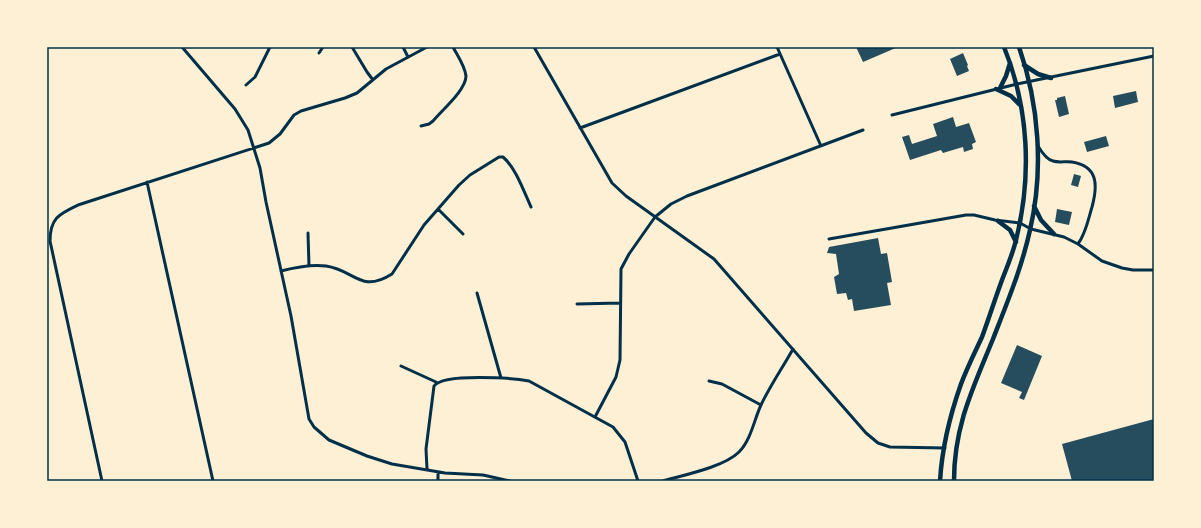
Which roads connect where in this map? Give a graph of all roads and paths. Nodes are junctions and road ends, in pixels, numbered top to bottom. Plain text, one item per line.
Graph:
1 (182, 47) edge
2 (270, 47) edge
3 (323, 47) edge
4 (352, 47) edge
5 (403, 47) edge
6 (427, 47) edge
7 (453, 47) edge
8 (534, 47) edge
9 (777, 47) edge
10 (1004, 47) edge
11 (1019, 47) edge
12 (319, 52) dead end
13 (780, 54) junction
14 (1154, 56) edge
15 (408, 57) junction
16 (1010, 61) junction
17 (1024, 64) junction
18 (1051, 78) junction
19 (373, 80) junction
20 (1029, 82) junction
21 (1017, 84) junction
22 (246, 85) dead end
23 (998, 89) junction
24 (1021, 106) junction
25 (892, 115) dead end
26 (421, 126) dead end
27 (580, 128) junction
28 (863, 130) dead end
29 (1038, 145) junction
30 (821, 146) junction
31 (254, 148) junction
32 (147, 182) junction
33 (1034, 206) junction
34 (531, 207) dead end
35 (438, 209) junction
36 (655, 217) junction
37 (998, 221) junction
38 (1020, 224) junction
39 (47, 227) edge
40 (51, 228) junction
41 (1031, 229) junction
42 (308, 233) dead end
43 (463, 234) dead end
44 (1054, 234) junction
45 (829, 238) dead end
46 (1016, 242) junction
47 (1078, 244) junction
48 (309, 266) junction
49 (1154, 270) edge
50 (281, 271) junction
51 (477, 293) dead end
52 (620, 303) junction
53 (577, 304) dead end
54 (793, 349) junction
55 (401, 366) dead end
56 (501, 378) junction
57 (710, 381) dead end
58 (436, 382) junction
59 (761, 405) junction
60 (595, 417) junction
61 (945, 448) junction
62 (427, 469) junction
63 (438, 472) junction
64 (102, 481) edge
65 (213, 481) edge
66 (438, 481) edge
67 (510, 481) edge
68 (638, 481) edge
69 (663, 481) edge
70 (940, 481) edge
71 (954, 481) edge

1 - 31 street
2 - 22 street
3 - 12 street
4 - 19 street
5 - 15 street
6 - 15 street
7 - 26 street
8 - 27 street
9 - 13 street
10 - 16 main road
11 - 17 main road
13 - 27 street
13 - 30 street
14 - 18 street
15 - 19 street
16 - 21 main road
16 - 23 main road
17 - 18 main road
17 - 20 main road
18 - 20 street
19 - 31 street
20 - 21 street
20 - 29 main road
21 - 23 street
21 - 24 main road
23 - 24 main road
23 - 25 street
24 - 38 main road
27 - 36 street
28 - 30 street
29 - 33 main road
29 - 47 street
30 - 36 street
31 - 32 street
31 - 50 street
32 - 40 street
32 - 65 street
33 - 41 main road
33 - 44 main road
34 - 35 street
35 - 43 street
35 - 48 street
36 - 52 street
36 - 54 street
37 - 38 street
37 - 45 street
37 - 46 main road
38 - 41 street
38 - 46 main road
39 - 40 street
40 - 64 street
41 - 44 street
41 - 71 main road
42 - 48 street
44 - 47 street
46 - 61 main road
47 - 49 street
48 - 50 street
50 - 62 street
51 - 56 street
52 - 53 street
52 - 60 street
54 - 59 street
54 - 61 street
55 - 58 street
56 - 58 street
56 - 60 street
57 - 59 street
58 - 62 street
59 - 69 street
60 - 68 street
61 - 70 main road
62 - 63 street
63 - 66 street
63 - 67 street

